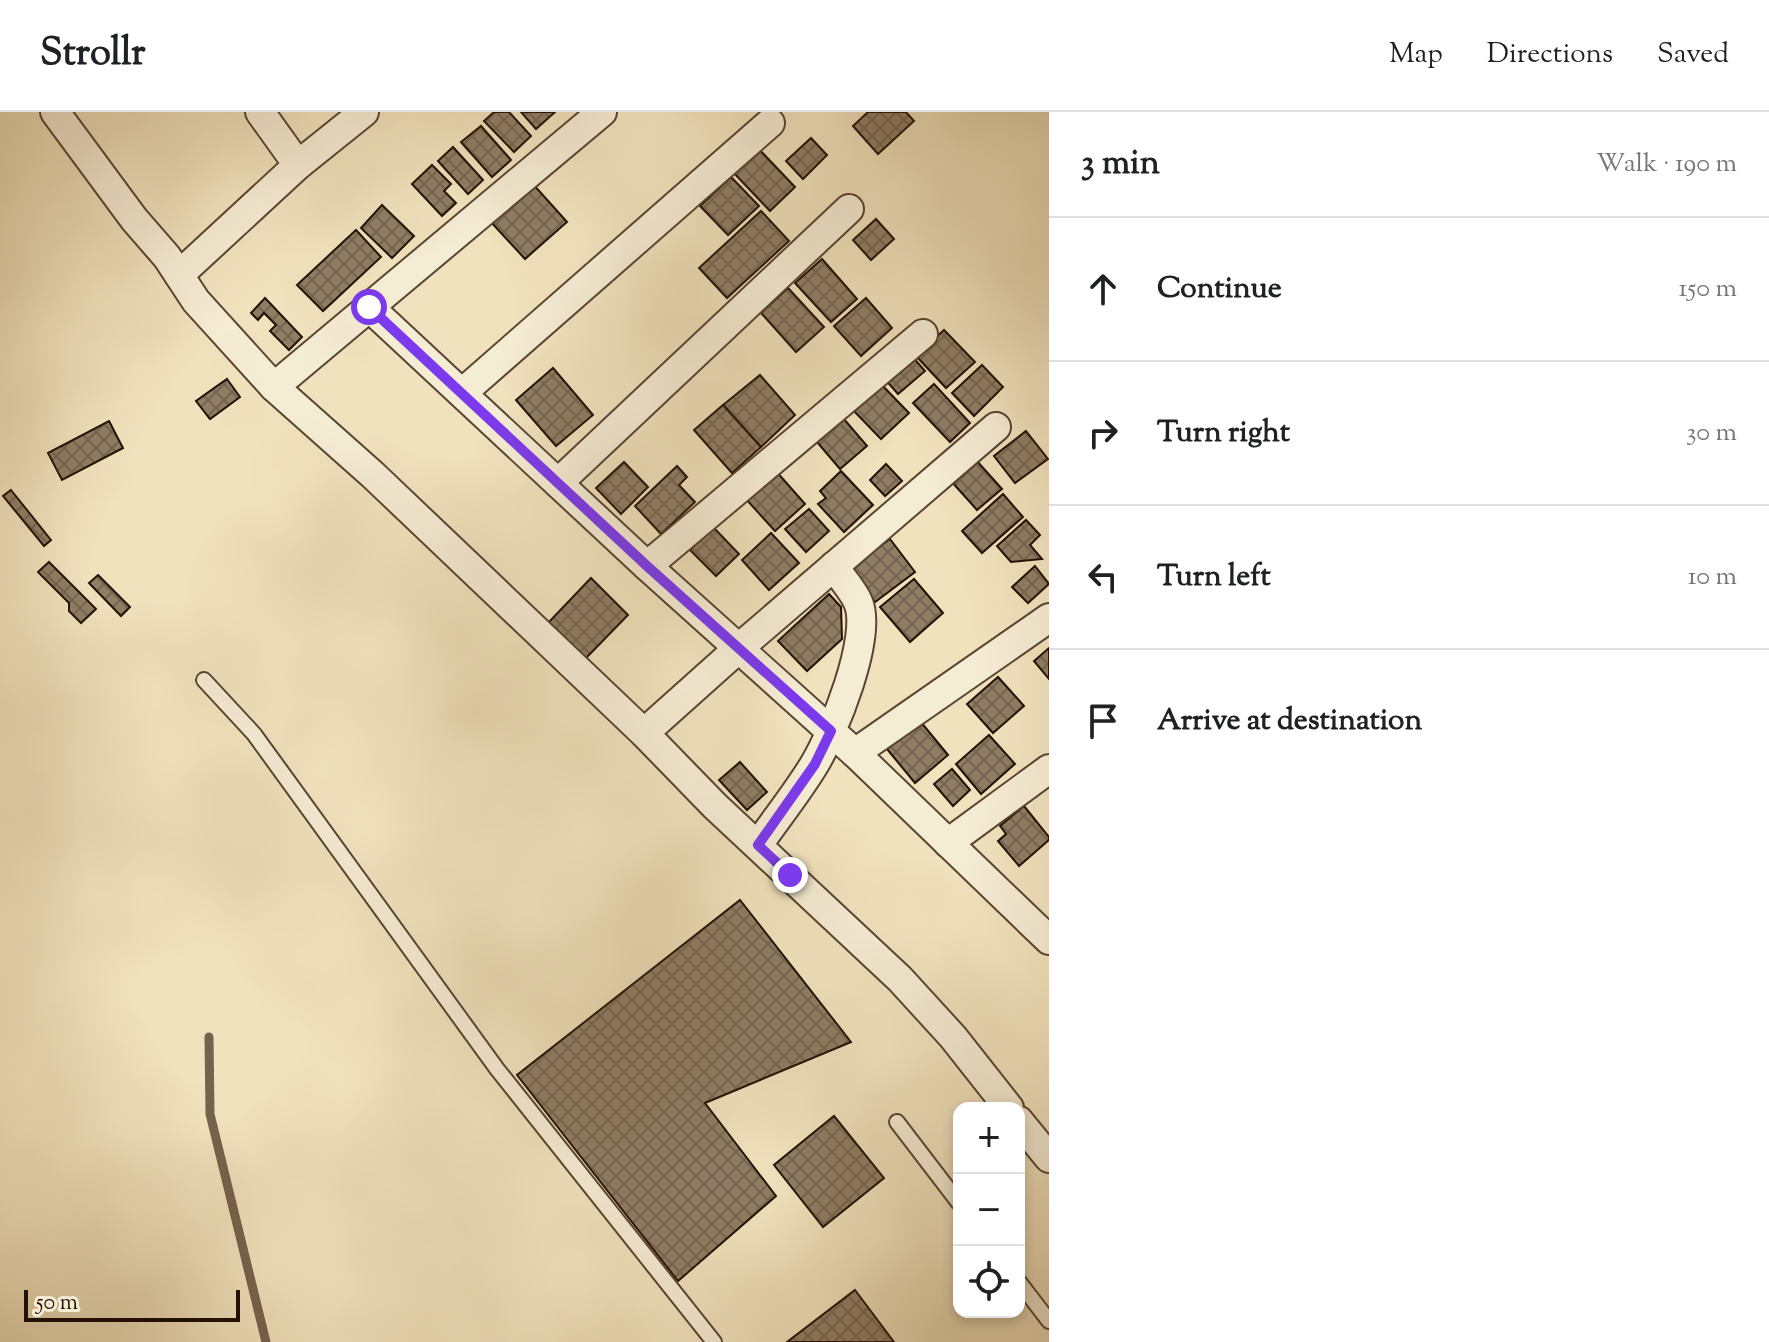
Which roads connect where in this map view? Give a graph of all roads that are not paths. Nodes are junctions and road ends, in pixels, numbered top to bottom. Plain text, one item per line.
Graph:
1 (55, 112) edge
2 (260, 112) edge
3 (364, 112) edge
4 (602, 112) edge
5 (770, 123) dead end
6 (298, 165) junction
7 (849, 209) dead end
8 (179, 275) junction
9 (369, 307) junction
10 (923, 334) dead end
11 (274, 387) junction
12 (462, 393) junction
13 (996, 427) dead end
14 (558, 483) junction
15 (647, 566) junction
16 (834, 566) junction
17 (1049, 618) edge
18 (739, 648) junction
19 (204, 680) dead end
20 (831, 731) junction
21 (644, 733) junction
22 (855, 753) junction
23 (1049, 769) edge
24 (948, 843) junction
25 (758, 845) junction
26 (1047, 935) edge
27 (1004, 1102) edge
28 (897, 1122) dead end
29 (1025, 1128) edge
30 (1049, 1158) edge
31 (953, 1195) edge
32 (1025, 1290) edge
33 (1049, 1321) edge
34 (714, 1342) edge

1 - 8 street
2 - 6 street
3 - 6 street
4 - 9 street
5 - 12 street
6 - 8 street
7 - 14 street
8 - 11 street
9 - 11 street
9 - 12 street
10 - 15 street
11 - 21 street
12 - 14 street
13 - 16 street
14 - 15 street
15 - 18 street
16 - 18 street
16 - 20 street
17 - 22 street
18 - 20 street
18 - 21 street
19 - 34 lane
20 - 22 street
20 - 25 street
21 - 25 street
22 - 24 street
23 - 24 street
24 - 26 street
25 - 27 street
28 - 31 lane
29 - 30 street
32 - 33 lane

